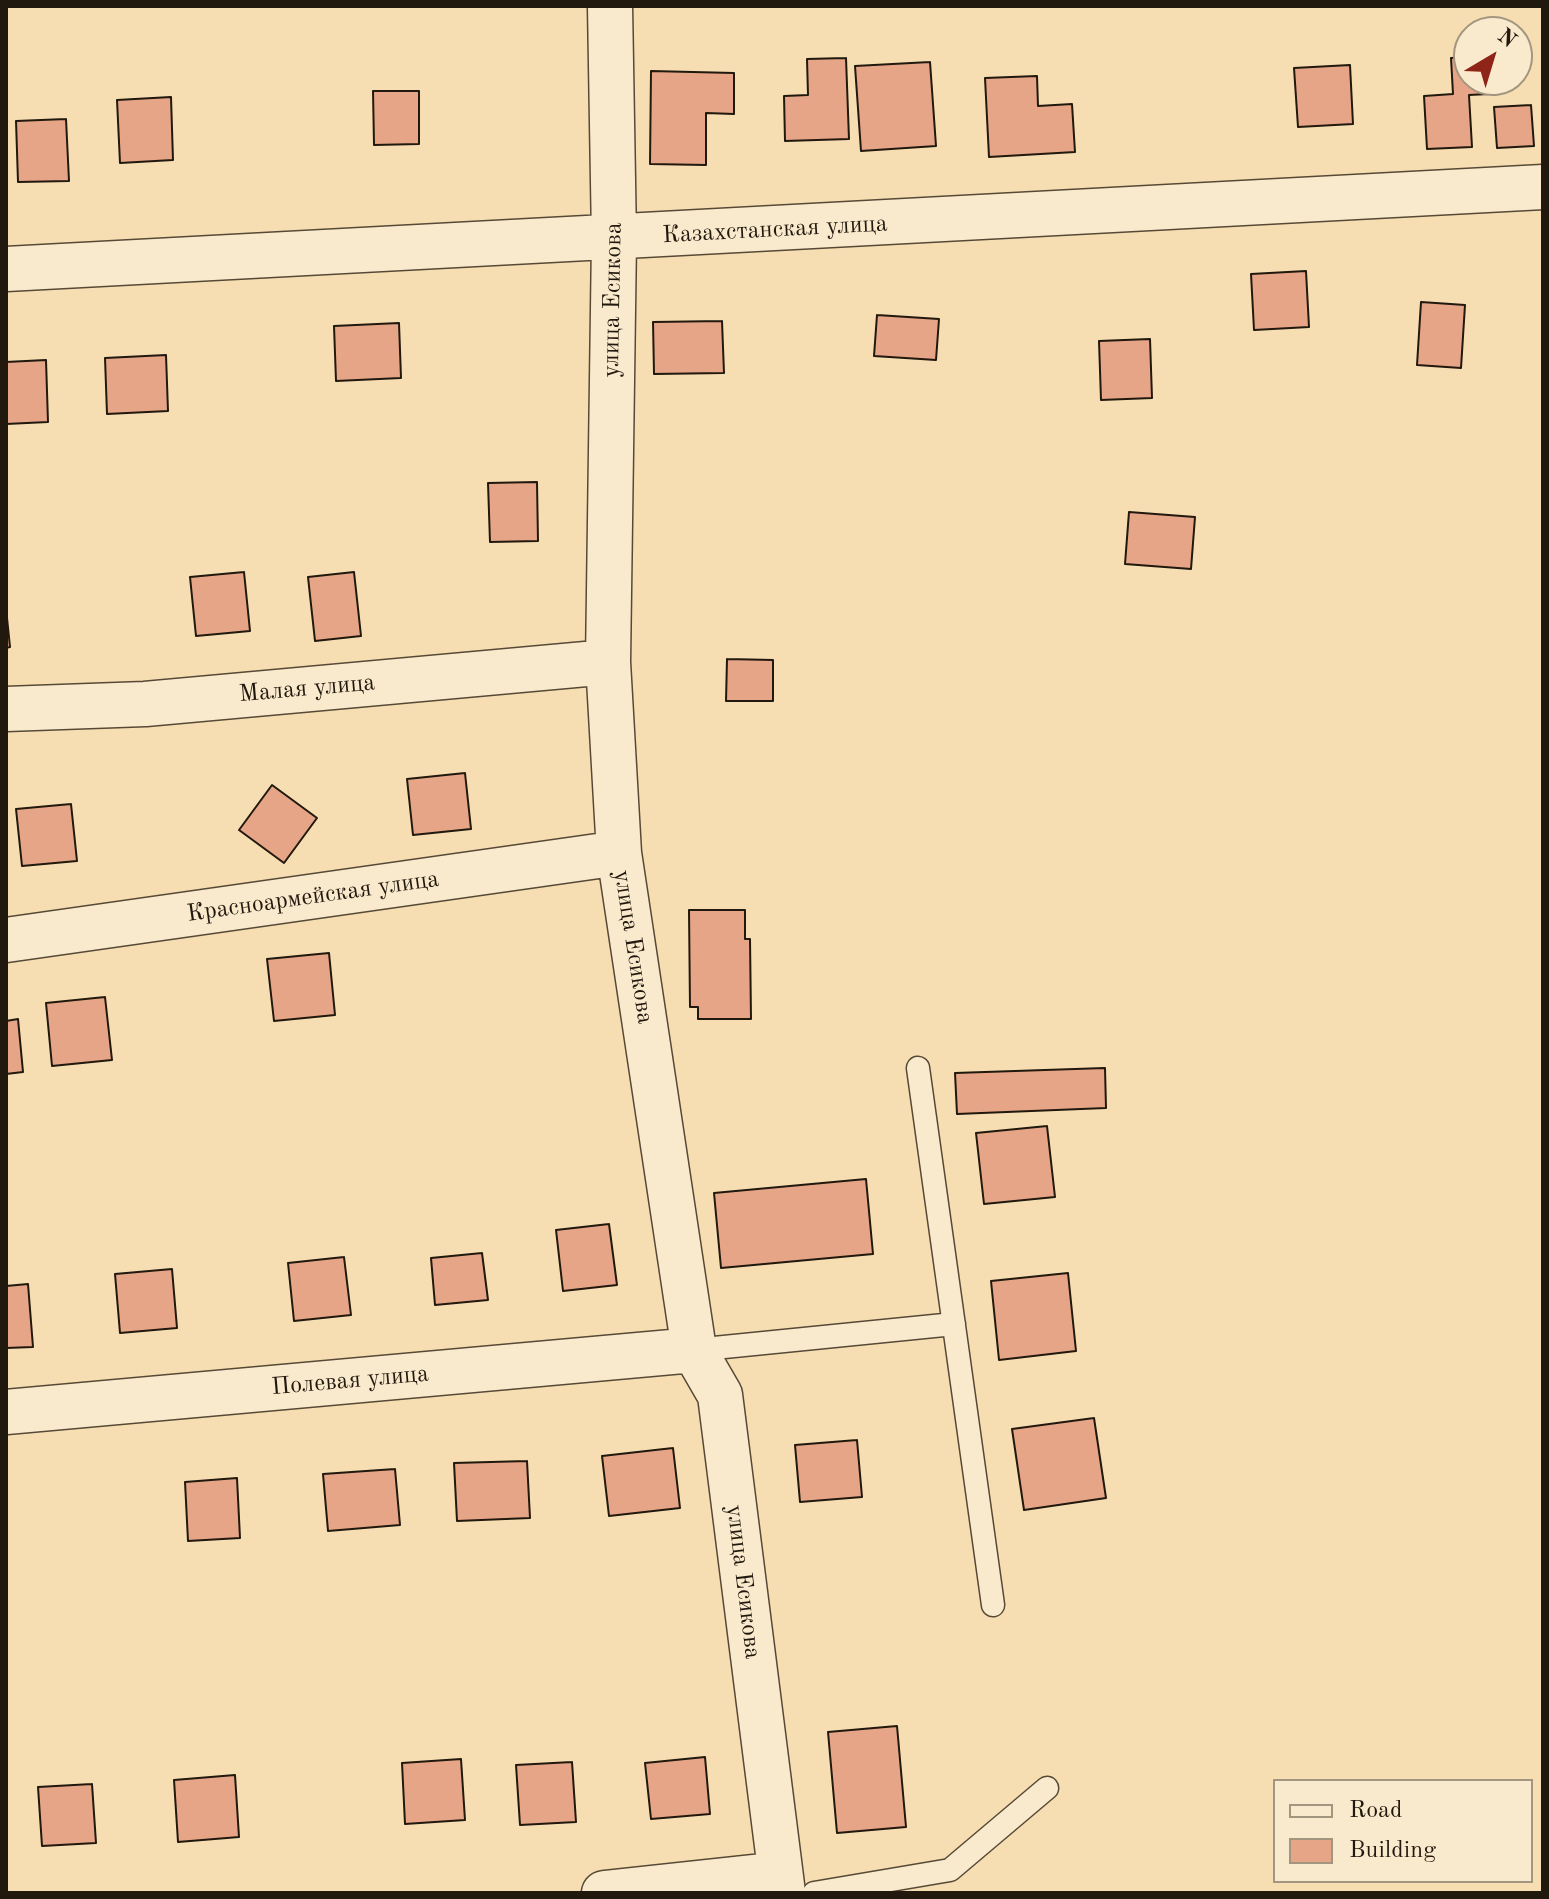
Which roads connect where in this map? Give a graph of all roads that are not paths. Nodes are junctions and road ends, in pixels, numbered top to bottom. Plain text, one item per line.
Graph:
1 (610, 6) edge
2 (1543, 187) edge
3 (614, 239) junction
4 (6, 269) edge
5 (608, 662) junction
6 (6, 709) edge
7 (619, 853) junction
8 (6, 940) edge
9 (918, 1068) dead end
10 (954, 1324) junction
11 (694, 1350) junction
12 (6, 1412) edge
13 (993, 1605) dead end
14 (1047, 1788) dead end
15 (792, 1887) edge
16 (604, 1893) edge

1 - 3 street, улица Есикова
2 - 3 street, Казахстанская улица
3 - 4 street, Казахстанская улица
3 - 5 street, улица Есикова
5 - 6 street, Малая улица
5 - 7 street, улица Есикова
7 - 8 street, Красноармейская улица
7 - 11 street, улица Есикова
9 - 10 lane
10 - 11 lane
10 - 13 lane
11 - 12 street, Полевая улица
11 - 15 street, улица Есикова
14 - 15 lane
15 - 16 street

